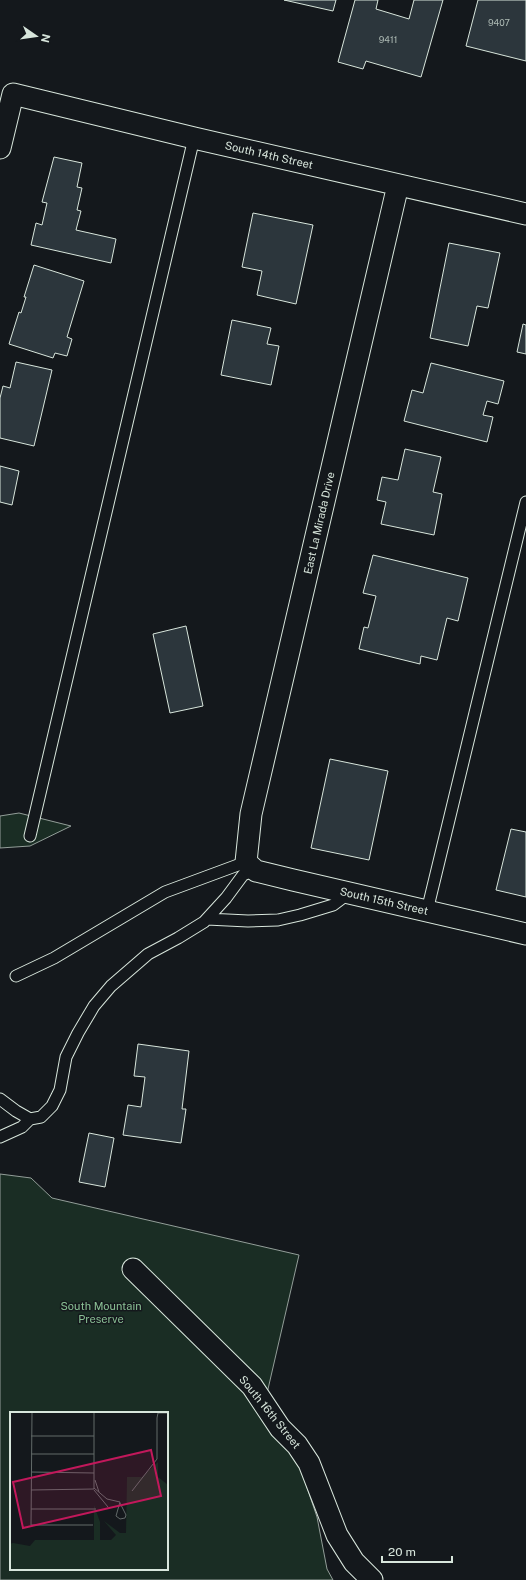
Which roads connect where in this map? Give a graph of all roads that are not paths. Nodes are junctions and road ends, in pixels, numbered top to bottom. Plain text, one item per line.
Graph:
1 (194, 138) junction
2 (0, 148) edge
3 (398, 185) junction
4 (526, 214) edge
5 (526, 502) edge
6 (30, 836) dead end
7 (251, 866) junction
8 (349, 893) junction
9 (427, 911) junction
10 (207, 919) junction
11 (526, 934) edge
12 (16, 976) dead end
13 (0, 1099) edge
14 (30, 1118) junction
15 (0, 1137) edge
16 (133, 1269) dead end
17 (372, 1580) edge

1 - 2 street, South 14th Street
1 - 3 street, South 14th Street
1 - 6 lane
3 - 4 street, South 14th Street
3 - 7 street, East La Mirada Drive
5 - 9 lane
7 - 8 street, South 15th Street
7 - 10 lane
7 - 12 lane
8 - 9 street, South 15th Street
8 - 10 lane
9 - 11 street, South 15th Street
10 - 14 lane
13 - 14 lane
14 - 15 lane
16 - 17 street, South 16th Street

